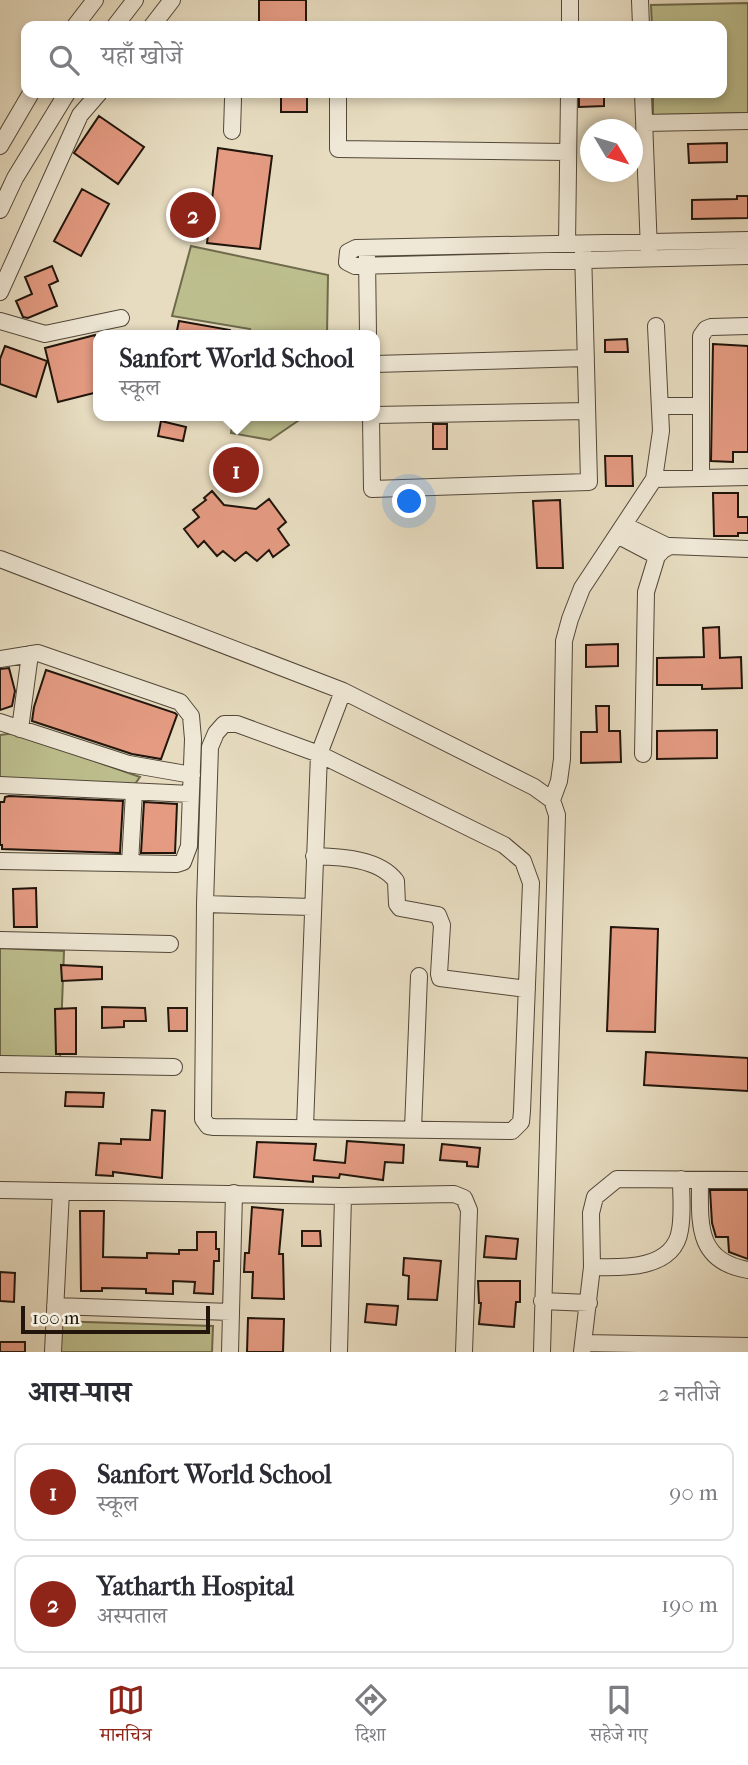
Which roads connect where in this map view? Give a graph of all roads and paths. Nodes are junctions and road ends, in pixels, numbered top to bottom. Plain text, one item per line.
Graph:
1 (95, 0) edge
2 (135, 0) edge
3 (172, 0) edge
4 (570, 0) edge
5 (640, 0) edge
6 (79, 21) edge
7 (119, 21) edge
8 (156, 21) edge
9 (570, 21) edge
10 (641, 21) edge
11 (28, 98) edge
12 (64, 98) edge
13 (95, 98) edge
14 (338, 98) edge
15 (569, 98) edge
16 (643, 98) edge
17 (233, 99) dead end
18 (748, 121) edge
19 (644, 123) junction
20 (232, 131) dead end
21 (0, 146) edge
22 (568, 152) junction
23 (0, 210) edge
24 (748, 240) edge
25 (578, 249) junction
26 (649, 250) junction
27 (748, 256) edge
28 (367, 265) junction
29 (0, 292) edge
30 (121, 318) dead end
31 (0, 321) edge
32 (656, 326) dead end
33 (748, 326) edge
34 (369, 330) edge
35 (586, 358) junction
36 (380, 364) edge
37 (660, 406) junction
38 (701, 406) junction
39 (587, 411) junction
40 (380, 416) edge
41 (372, 421) edge
42 (748, 477) edge
43 (701, 478) junction
44 (654, 479) junction
45 (621, 530) junction
46 (748, 549) edge
47 (662, 551) junction
48 (0, 559) edge
49 (30, 654) junction
50 (0, 659) edge
51 (343, 691) junction
52 (0, 722) edge
53 (20, 729) junction
54 (319, 754) junction
55 (643, 754) dead end
56 (192, 775) junction
57 (0, 785) edge
58 (134, 792) junction
59 (191, 794) junction
60 (552, 800) junction
61 (314, 856) junction
62 (0, 861) edge
63 (130, 863) junction
64 (205, 904) junction
65 (312, 907) junction
66 (0, 940) edge
67 (170, 944) dead end
68 (419, 976) dead end
69 (527, 989) junction
70 (0, 1064) edge
71 (174, 1067) dead end
72 (305, 1127) junction
73 (413, 1129) junction
74 (681, 1179) junction
75 (700, 1180) junction
76 (748, 1180) edge
77 (0, 1190) edge
78 (61, 1191) junction
79 (234, 1193) junction
80 (343, 1196) junction
81 (592, 1267) junction
82 (748, 1270) edge
83 (542, 1300) junction
84 (589, 1303) junction
85 (55, 1306) junction
86 (231, 1312) junction
87 (748, 1346) edge
88 (582, 1348) edge
89 (681, 1348) edge
90 (53, 1352) edge
91 (230, 1352) edge
92 (339, 1352) edge
93 (464, 1352) edge
94 (542, 1352) edge

1 - 6 street
2 - 7 street
3 - 8 street
4 - 9 street
5 - 10 street
11 - 21 street
12 - 23 street
13 - 29 street
14 - 22 street
15 - 22 street
16 - 19 street
17 - 20 street
18 - 19 street
19 - 26 street
22 - 25 street
24 - 26 street
25 - 26 street
25 - 28 street
25 - 28 street
25 - 35 street
26 - 27 street
28 - 34 street
30 - 31 street
32 - 37 street
33 - 38 street
35 - 36 street
35 - 39 street
37 - 38 street
37 - 44 street
38 - 43 street
39 - 40 street
39 - 41 street
42 - 43 street
43 - 44 street
44 - 45 street
45 - 47 street
45 - 60 street
46 - 47 street
47 - 55 street
48 - 51 street
49 - 50 street
49 - 53 street
49 - 56 street
51 - 54 street
51 - 60 street
52 - 53 street
53 - 56 street
54 - 61 street
54 - 64 street
54 - 69 street
56 - 59 street
57 - 58 street
58 - 59 street
58 - 63 street
59 - 63 street
60 - 83 street
61 - 65 street
61 - 69 street
62 - 63 street
64 - 65 street
64 - 72 street
65 - 72 street
66 - 67 street
68 - 73 street
69 - 73 street
70 - 71 street
72 - 73 street
74 - 75 street
74 - 81 street
74 - 81 street
75 - 76 street
75 - 82 street
77 - 78 street
78 - 79 street
78 - 85 street
79 - 80 street
79 - 86 street
80 - 92 street
80 - 93 street
81 - 84 street
83 - 84 street
83 - 94 street
84 - 88 street
85 - 86 street
85 - 90 street
86 - 91 street
87 - 89 street
88 - 89 street

